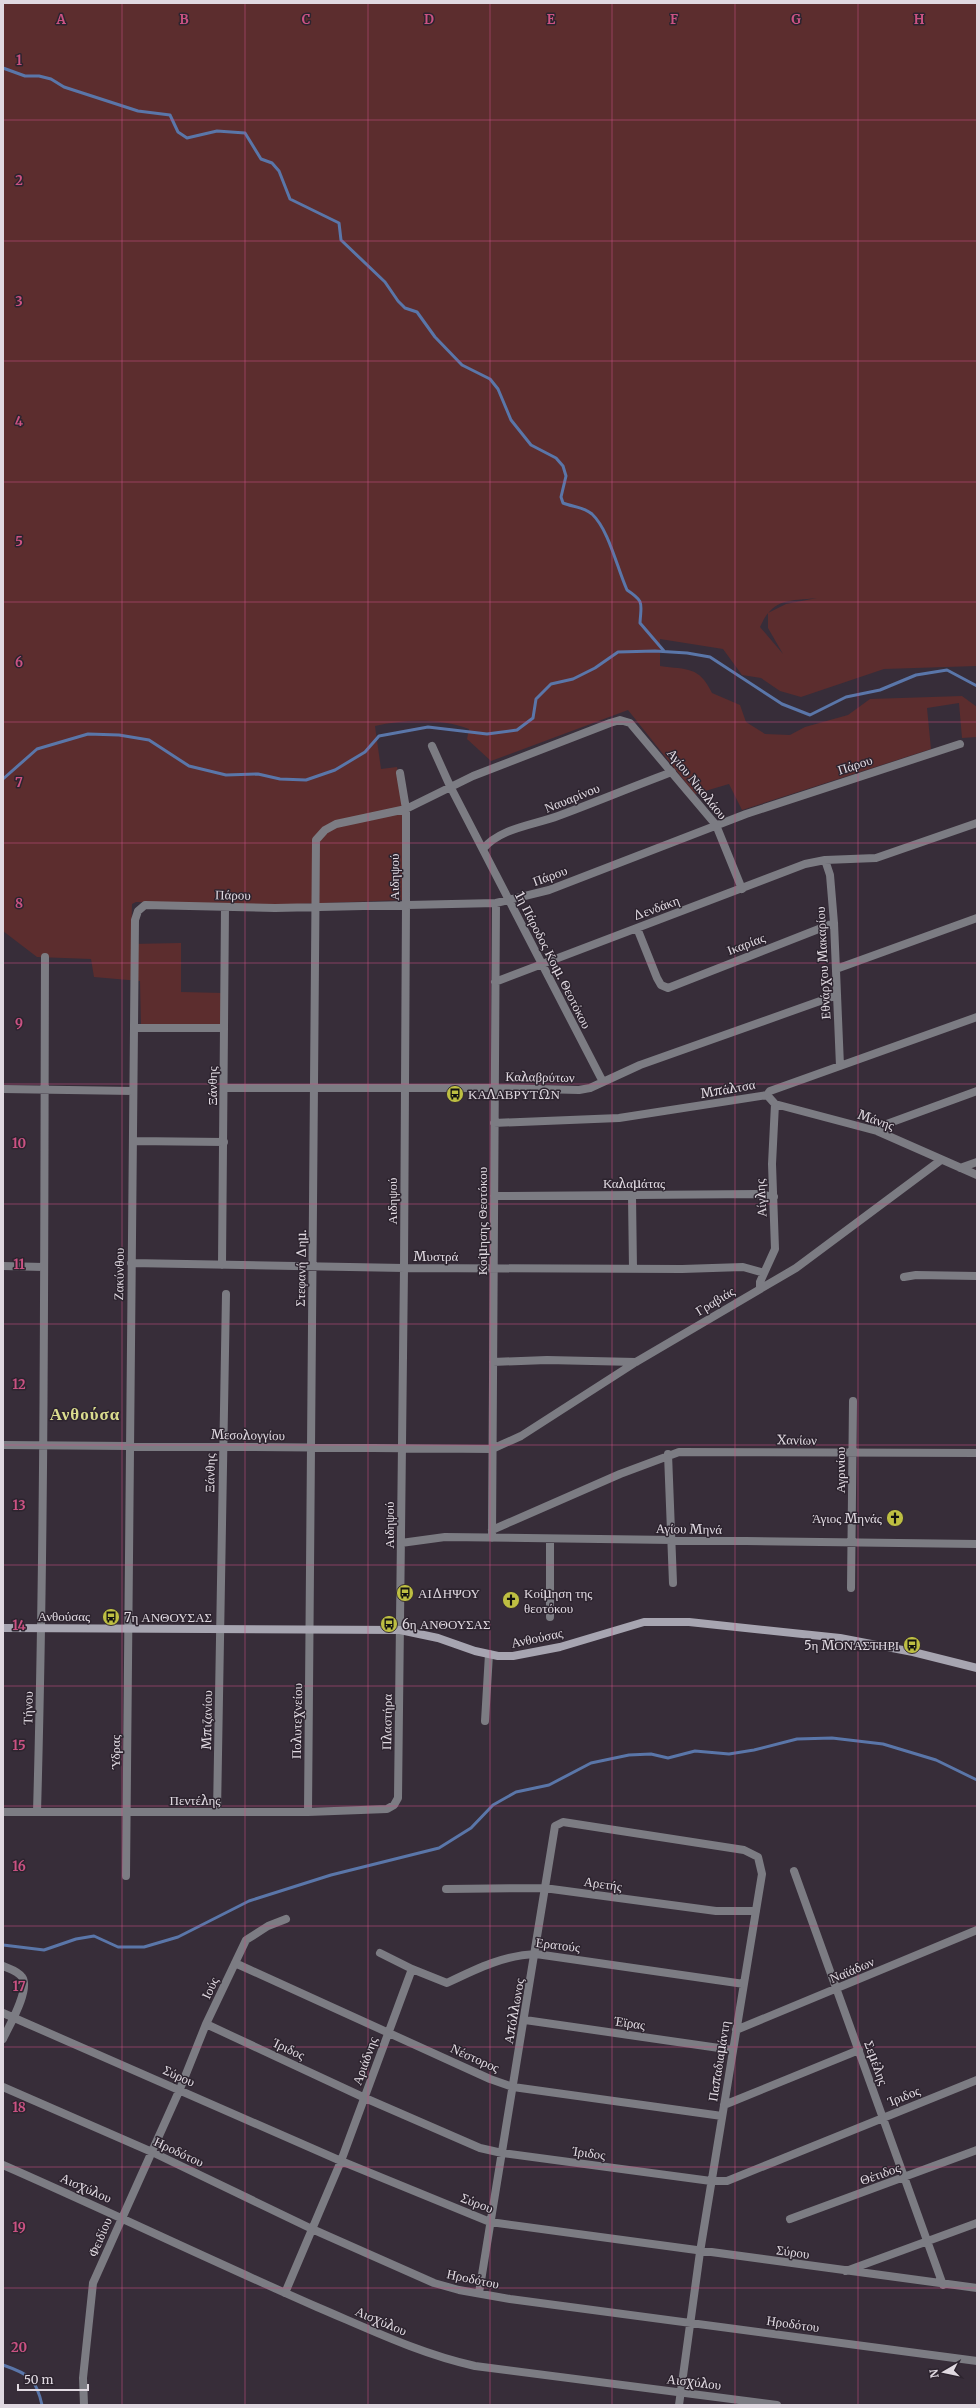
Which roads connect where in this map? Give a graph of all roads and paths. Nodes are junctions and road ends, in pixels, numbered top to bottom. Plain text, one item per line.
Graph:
1 (630, 723) joint
2 (960, 744) dead end
3 (432, 746) dead end
4 (672, 772) junction
5 (400, 773) dead end
6 (450, 786) junction
7 (406, 809) junction
8 (977, 823) edge
9 (716, 825) junction
10 (483, 849) junction
11 (825, 860) junction
12 (742, 890) junction
13 (509, 901) junction
14 (496, 903) junction
15 (406, 904) junction
16 (316, 906) junction
17 (225, 907) junction
18 (977, 918) edge
19 (135, 920) joint
20 (834, 923) junction
21 (637, 928) junction
22 (45, 957) dead end
23 (542, 964) junction
24 (836, 969) junction
25 (495, 982) junction
26 (837, 995) junction
27 (977, 1017) edge
28 (134, 1028) junction
29 (224, 1028) junction
30 (840, 1066) junction
31 (603, 1082) junction
32 (224, 1088) junction
33 (315, 1088) junction
34 (404, 1088) junction
35 (495, 1088) junction
36 (3, 1089) edge
37 (45, 1091) junction
38 (133, 1091) junction
39 (977, 1091) edge
40 (767, 1094) junction
41 (775, 1104) junction
42 (494, 1122) junction
43 (877, 1131) junction
44 (132, 1141) junction
45 (224, 1142) junction
46 (941, 1160) junction
47 (977, 1162) edge
48 (960, 1168) junction
49 (977, 1175) edge
50 (494, 1196) junction
51 (632, 1196) junction
52 (774, 1197) junction
53 (131, 1263) junction
54 (222, 1265) junction
55 (3, 1266) edge
56 (42, 1267) junction
57 (313, 1267) junction
58 (404, 1268) junction
59 (494, 1268) junction
60 (632, 1269) junction
61 (764, 1273) junction
62 (977, 1276) edge
63 (904, 1277) dead end
64 (760, 1288) junction
65 (226, 1294) dead end
66 (493, 1362) junction
67 (636, 1362) junction
68 (853, 1401) dead end
69 (3, 1445) edge
70 (44, 1445) junction
71 (130, 1446) junction
72 (223, 1446) junction
73 (312, 1447) junction
74 (402, 1448) junction
75 (492, 1449) junction
76 (852, 1453) junction
77 (977, 1453) edge
78 (668, 1454) junction
79 (492, 1534) junction
80 (550, 1539) junction
81 (672, 1541) junction
82 (401, 1543) junction
83 (852, 1543) junction
84 (977, 1544) edge
85 (673, 1583) dead end
86 (851, 1588) dead end
87 (550, 1617) dead end
88 (3, 1628) edge
89 (42, 1628) junction
90 (128, 1628) junction
91 (220, 1629) junction
92 (310, 1630) junction
93 (400, 1630) junction
94 (489, 1654) junction
95 (977, 1668) edge
96 (485, 1721) dead end
97 (387, 1809) joint
98 (3, 1812) edge
99 (38, 1812) junction
100 (127, 1812) junction
101 (217, 1812) junction
102 (308, 1812) junction
103 (555, 1826) joint
104 (794, 1871) dead end
105 (126, 1876) dead end
106 (544, 1888) junction
107 (446, 1889) dead end
108 (756, 1910) junction
109 (286, 1919) dead end
110 (977, 1930) edge
111 (380, 1953) dead end
112 (536, 1954) junction
113 (235, 1963) junction
114 (3, 1966) edge
115 (412, 1969) junction
116 (744, 1984) junction
117 (838, 1989) junction
118 (3, 2013) edge
119 (12, 2017) junction
120 (525, 2020) junction
121 (206, 2024) junction
122 (736, 2030) junction
123 (389, 2032) junction
124 (3, 2039) edge
125 (733, 2050) junction
126 (859, 2050) junction
127 (977, 2080) edge
128 (3, 2087) edge
129 (513, 2087) junction
130 (180, 2089) junction
131 (365, 2098) junction
132 (724, 2105) junction
133 (722, 2116) junction
134 (883, 2117) junction
135 (977, 2150) edge
136 (152, 2152) junction
137 (502, 2153) junction
138 (341, 2162) junction
139 (3, 2165) edge
140 (905, 2178) junction
141 (711, 2181) junction
142 (122, 2216) junction
143 (790, 2219) dead end
144 (490, 2222) junction
145 (977, 2223) edge
146 (312, 2229) junction
147 (927, 2242) junction
148 (700, 2252) junction
149 (845, 2272) junction
150 (943, 2285) junction
151 (977, 2288) edge
152 (285, 2293) junction
153 (479, 2293) junction
154 (691, 2323) junction
155 (977, 2361) edge
156 (681, 2393) junction
157 (84, 2405) edge
158 (679, 2405) edge
159 (777, 2405) edge

1 - 4 street, Αγίου Νικολάου
1 - 6 street, Στεφανή Δημ.
2 - 9 street, Πάρου
3 - 6 street, 1η Πάροδος Κοιμ. Θεοτόκου
4 - 9 street, Αγίου Νικολάου
4 - 10 street, Ναυαρίνου
5 - 7 street, Αιδηψού
6 - 7 street, Στεφανή Δημ.
6 - 10 street, 1η Πάροδος Κοιμ. Θεοτόκου
7 - 15 street, Αιδηψού
7 - 16 street, Στεφανή Δημ.
8 - 11 street, Δενδάκη
9 - 12 street, Αγίου Νικολάου
9 - 13 street, Πάρου
10 - 13 street, 1η Πάροδος Κοιμ. Θεοτόκου
11 - 12 street, Δενδάκη
11 - 20 street, Εθνάρχου Μακαρίου
12 - 21 street, Δενδάκη
13 - 14 street, Πάρου
13 - 23 street, 1η Πάροδος Κοιμ. Θεοτόκου
14 - 15 street, Πάρου
14 - 25 street, Κοίμησης Θεοτόκου
15 - 16 street, Πάρου
15 - 34 street, Αιδηψού
16 - 17 street, Πάρου
16 - 33 street, Στεφανή Δημ.
17 - 19 street, Πάρου
17 - 29 street, Ξάνθης
18 - 24 street
19 - 28 street, Ζακύνθου
20 - 21 street, Ικαρίας
20 - 24 street, Εθνάρχου Μακαρίου
21 - 23 street, Δενδάκη
22 - 37 street, Τήνου
23 - 25 street, Δενδάκη
23 - 31 street, 1η Πάροδος Κοιμ. Θεοτόκου
24 - 26 street, Εθνάρχου Μακαρίου
25 - 35 street, Κοίμησης Θεοτόκου
26 - 30 street, Εθνάρχου Μακαρίου
26 - 31 street, Καλαβρύτων
27 - 30 street, Μπάλτσα
28 - 29 street
28 - 38 street, Ζακύνθου
29 - 32 street, Ξάνθης
30 - 40 street, Μπάλτσα
31 - 35 street, Καλαβρύτων
32 - 33 street, Καλαβρύτων
32 - 45 street, Ξάνθης
33 - 34 street, Καλαβρύτων
33 - 57 street, Στεφανή Δημ.
34 - 35 street, Καλαβρύτων
34 - 58 street, Αιδηψού
35 - 42 street, Κοίμησης Θεοτόκου
36 - 37 street
37 - 38 street
37 - 56 street, Τήνου
38 - 44 street, Ζακύνθου
39 - 43 street
40 - 41 street
40 - 42 street, Μπάλτσα
41 - 43 street, Μάνης
41 - 52 street, Αίγλης
42 - 50 street, Κοίμησης Θεοτόκου
43 - 46 street, Μάνης
44 - 45 street
44 - 53 street, Ζακύνθου
45 - 54 street, Ξάνθης
46 - 48 street, Μάνης
46 - 64 street, Γραβιάς
47 - 48 street
48 - 49 street, Μάνης
50 - 51 street, Καλαμάτας
50 - 59 street, Κοίμησης Θεοτόκου
51 - 52 street, Καλαμάτας
51 - 60 street
52 - 61 street, Αίγλης
53 - 54 street, Μυστρά
53 - 71 street, Ζακύνθου
54 - 57 street, Μυστρά
55 - 56 street
56 - 70 street, Τήνου
57 - 58 street, Μυστρά
57 - 73 street, Στεφανή Δημ.
58 - 59 street, Μυστρά
58 - 74 street, Αιδηψού
59 - 60 street, Μυστρά
59 - 66 street, Κοίμησης Θεοτόκου
60 - 61 street, Μυστρά
61 - 64 street, Αίγλης
62 - 63 street
64 - 67 street, Γραβιάς
65 - 72 street, Ξάνθης
66 - 67 street
66 - 75 street, Κοίμησης Θεοτόκου
67 - 75 street, Γραβιάς
68 - 76 street, Αγρινίου
69 - 70 street, Μεσολογγίου
70 - 71 street, Μεσολογγίου
70 - 89 street, Τήνου
71 - 72 street, Μεσολογγίου
71 - 90 street, Ζακύνθου
72 - 73 street, Μεσολογγίου
72 - 91 street, Ξάνθης
73 - 74 street, Μεσολογγίου
73 - 92 street, Στεφανή Δημ.
74 - 75 street, Μεσολογγίου
74 - 82 street, Αιδηψού
75 - 79 street, Κοίμησης Θεοτόκου
76 - 77 street, Χανίων
76 - 78 street, Χανίων
76 - 83 street, Αγρινίου
78 - 79 street, Χανίων
78 - 81 street
79 - 80 street, Αγίου Μηνά
79 - 82 street, Αγίου Μηνά
80 - 81 street, Αγίου Μηνά
80 - 87 street
81 - 83 street, Αγίου Μηνά
81 - 85 street
82 - 93 street, Αιδηψού
83 - 84 street, Αγίου Μηνά
83 - 86 street, Αγρινίου
88 - 89 street, Ανθούσας
89 - 90 street, Ανθούσας
89 - 99 street, Τήνου
90 - 91 street, Ανθούσας
90 - 100 street, Ύδρας
91 - 92 street, Ανθούσας
91 - 101 street, Μπιζανίου
92 - 93 street, Ανθούσας
92 - 102 street, Πολυτεχνείου
93 - 94 street, Ανθούσας
93 - 97 street, Πλαστήρα
94 - 95 street, Ανθούσας
94 - 96 street
97 - 102 street, Πεντέλης
98 - 99 street, Πεντέλης
99 - 100 street, Πεντέλης
100 - 101 street, Πεντέλης
100 - 105 street, Ύδρας
101 - 102 street, Πεντέλης
103 - 106 street, Απόλλωνος
103 - 108 street, Παπαδιαμάντη
104 - 117 street, Σεμέλης
106 - 107 street, Αρετής
106 - 108 street, Αρετής
106 - 112 street, Απόλλωνος
108 - 116 street, Παπαδιαμάντη
109 - 113 street, Ιούς
110 - 117 street, Ναϊάδων
111 - 115 street, Ερατούς
112 - 115 street, Ερατούς
112 - 116 street, Ερατούς
112 - 120 street, Απόλλωνος
113 - 121 street, Ιούς
113 - 123 street, Νέστορος
114 - 119 street
115 - 123 street, Αριάδνης
116 - 122 street, Παπαδιαμάντη
117 - 122 street, Ναϊάδων
117 - 126 street, Σεμέλης
118 - 119 street, Σύρου
119 - 124 street
119 - 130 street, Σύρου
120 - 125 street, Έϊρας
120 - 129 street, Απόλλωνος
121 - 130 street, Ιούς
121 - 131 street, Ίριδος
122 - 125 street, Παπαδιαμάντη
123 - 129 street, Νέστορος
123 - 131 street, Αριάδνης
125 - 132 street, Παπαδιαμάντη
126 - 132 street
126 - 134 street, Σεμέλης
127 - 134 street, Ίριδος
128 - 136 street, Ηροδότου
129 - 133 street, Νέστορος
129 - 137 street, Απόλλωνος
130 - 136 street, Φειδίου
130 - 138 street, Σύρου
131 - 137 street, Ίριδος
131 - 138 street, Αριάδνης
132 - 133 street, Παπαδιαμάντη
133 - 141 street, Παπαδιαμάντη
134 - 140 street, Σεμέλης
134 - 141 street, Ίριδος
135 - 140 street, Θέτιδος
136 - 142 street, Φειδίου
136 - 146 street, Ηροδότου
137 - 141 street, Ίριδος
137 - 144 street, Απόλλωνος
138 - 144 street, Σύρου
138 - 146 street, Αριάδνης
139 - 142 street, Αισχύλου
140 - 143 street, Θέτιδος
140 - 147 street, Σεμέλης
141 - 148 street, Παπαδιαμάντη
142 - 152 street, Αισχύλου
142 - 157 street, Φειδίου
144 - 148 street, Σύρου
144 - 153 street, Απόλλωνος
145 - 147 street
146 - 152 street, Αριάδνης
146 - 153 street, Ηροδότου
147 - 149 street
147 - 150 street, Σεμέλης
148 - 149 street, Σύρου
148 - 154 street, Παπαδιαμάντη
149 - 150 street, Σύρου
150 - 151 street, Σύρου
152 - 156 street, Αισχύλου
153 - 154 street, Ηροδότου
154 - 155 street, Ηροδότου
154 - 156 street, Παπαδιαμάντη
156 - 158 street, Παπαδιαμάντη
156 - 159 street, Αισχύλου

